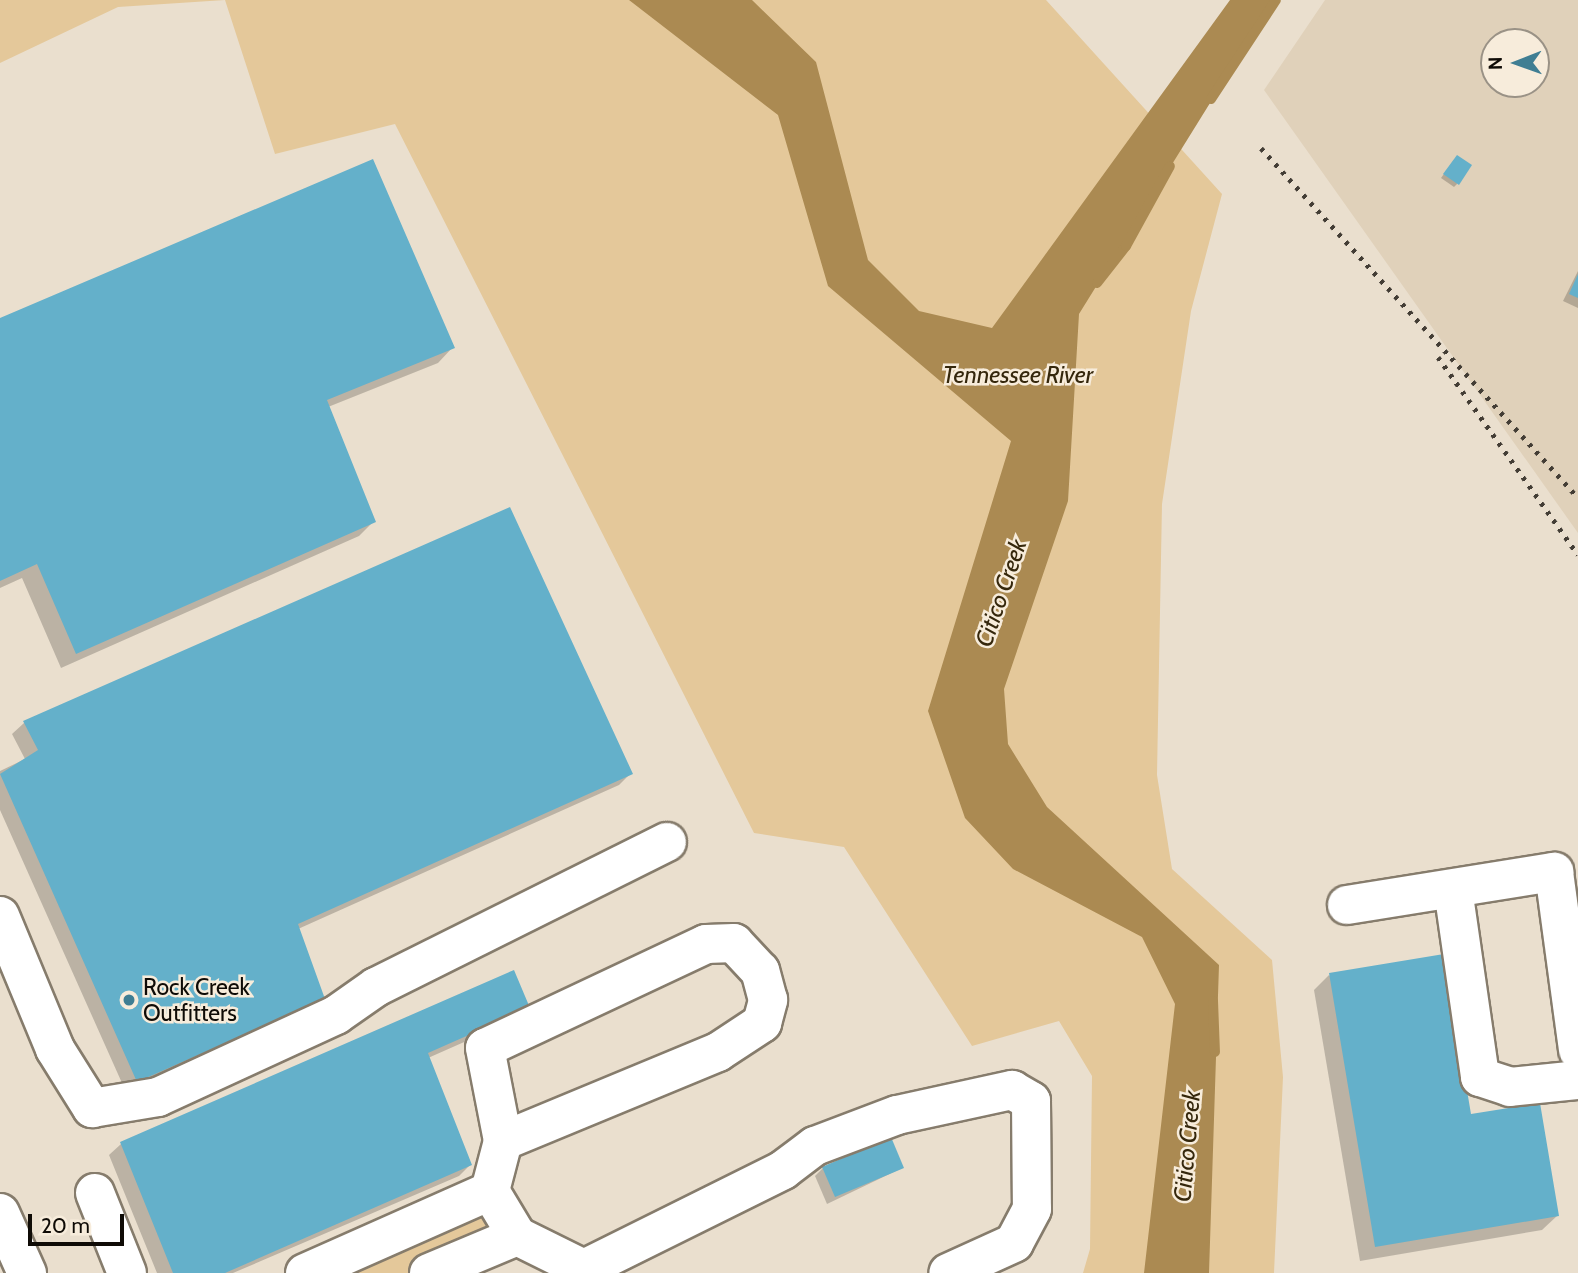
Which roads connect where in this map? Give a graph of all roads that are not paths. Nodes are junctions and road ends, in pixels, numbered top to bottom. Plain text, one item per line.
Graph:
1 (667, 842) dead end
2 (1454, 888) junction
3 (1347, 905) dead end
4 (0, 916) edge
5 (1578, 1050) edge
6 (1578, 1080) edge
7 (503, 1141) junction
8 (490, 1191) junction
9 (94, 1193) dead end
10 (0, 1213) edge
11 (517, 1236) junction
12 (590, 1270) edge
13 (27, 1273) edge
14 (127, 1273) edge
15 (306, 1273) edge
16 (429, 1273) edge
17 (948, 1273) edge

1 - 4 main road
2 - 3 main road
2 - 5 main road
2 - 6 main road
7 - 7 main road
7 - 8 main road
8 - 11 main road
8 - 15 main road
9 - 14 main road
10 - 13 main road
11 - 12 main road
11 - 16 main road
12 - 17 main road

